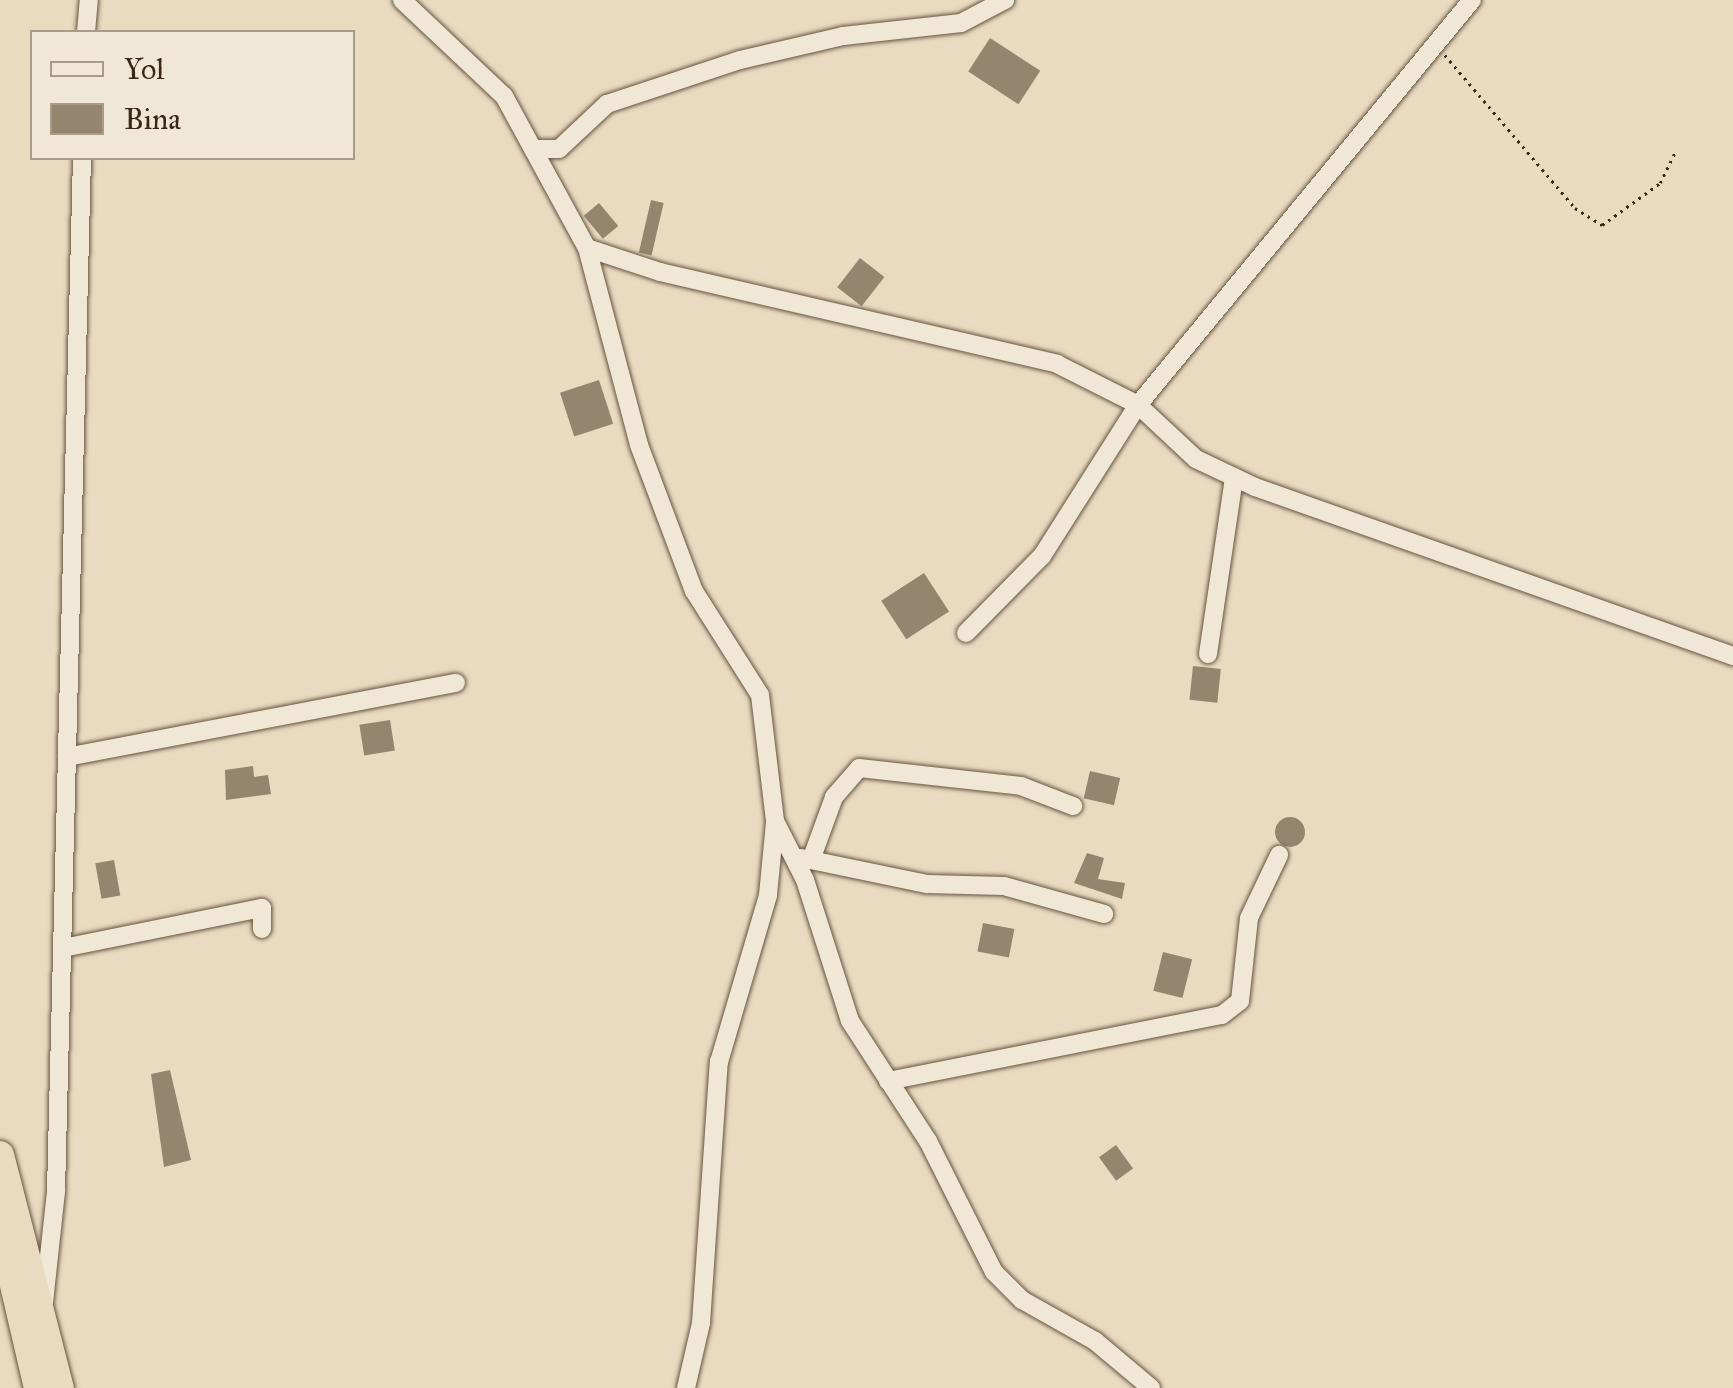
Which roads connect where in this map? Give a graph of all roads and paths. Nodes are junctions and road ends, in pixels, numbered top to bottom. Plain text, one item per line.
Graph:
1 (89, 0) edge
2 (402, 0) edge
3 (1004, 0) edge
4 (1472, 0) edge
5 (86, 30) edge
6 (1435, 43) junction
7 (533, 149) junction
8 (1675, 152) dead end
9 (82, 160) edge
10 (587, 248) junction
11 (1138, 405) junction
12 (1234, 477) junction
13 (966, 633) dead end
14 (1208, 654) dead end
15 (1733, 656) edge
16 (456, 683) dead end
17 (67, 757) junction
18 (1073, 806) dead end
19 (775, 821) junction
20 (1279, 854) dead end
21 (803, 859) junction
22 (1104, 914) dead end
23 (262, 929) dead end
24 (63, 948) junction
25 (888, 1081) junction
26 (0, 1155) edge
27 (0, 1225) edge
28 (23, 1311) edge
29 (38, 1388) edge
30 (60, 1388) edge
31 (686, 1388) edge
32 (1151, 1388) edge

1 - 5 street
2 - 7 street
3 - 7 street
4 - 6 street
6 - 8 path
6 - 11 street
7 - 10 street
9 - 17 street
10 - 11 street
10 - 19 street
11 - 12 street
11 - 13 street
12 - 14 street
12 - 15 street
16 - 17 street
17 - 24 street
18 - 21 street
19 - 21 street
19 - 31 street
20 - 25 street
21 - 22 street
21 - 25 street
23 - 24 street
24 - 28 street
25 - 32 street
26 - 28 highway
27 - 28 highway
28 - 29 highway
28 - 30 highway

